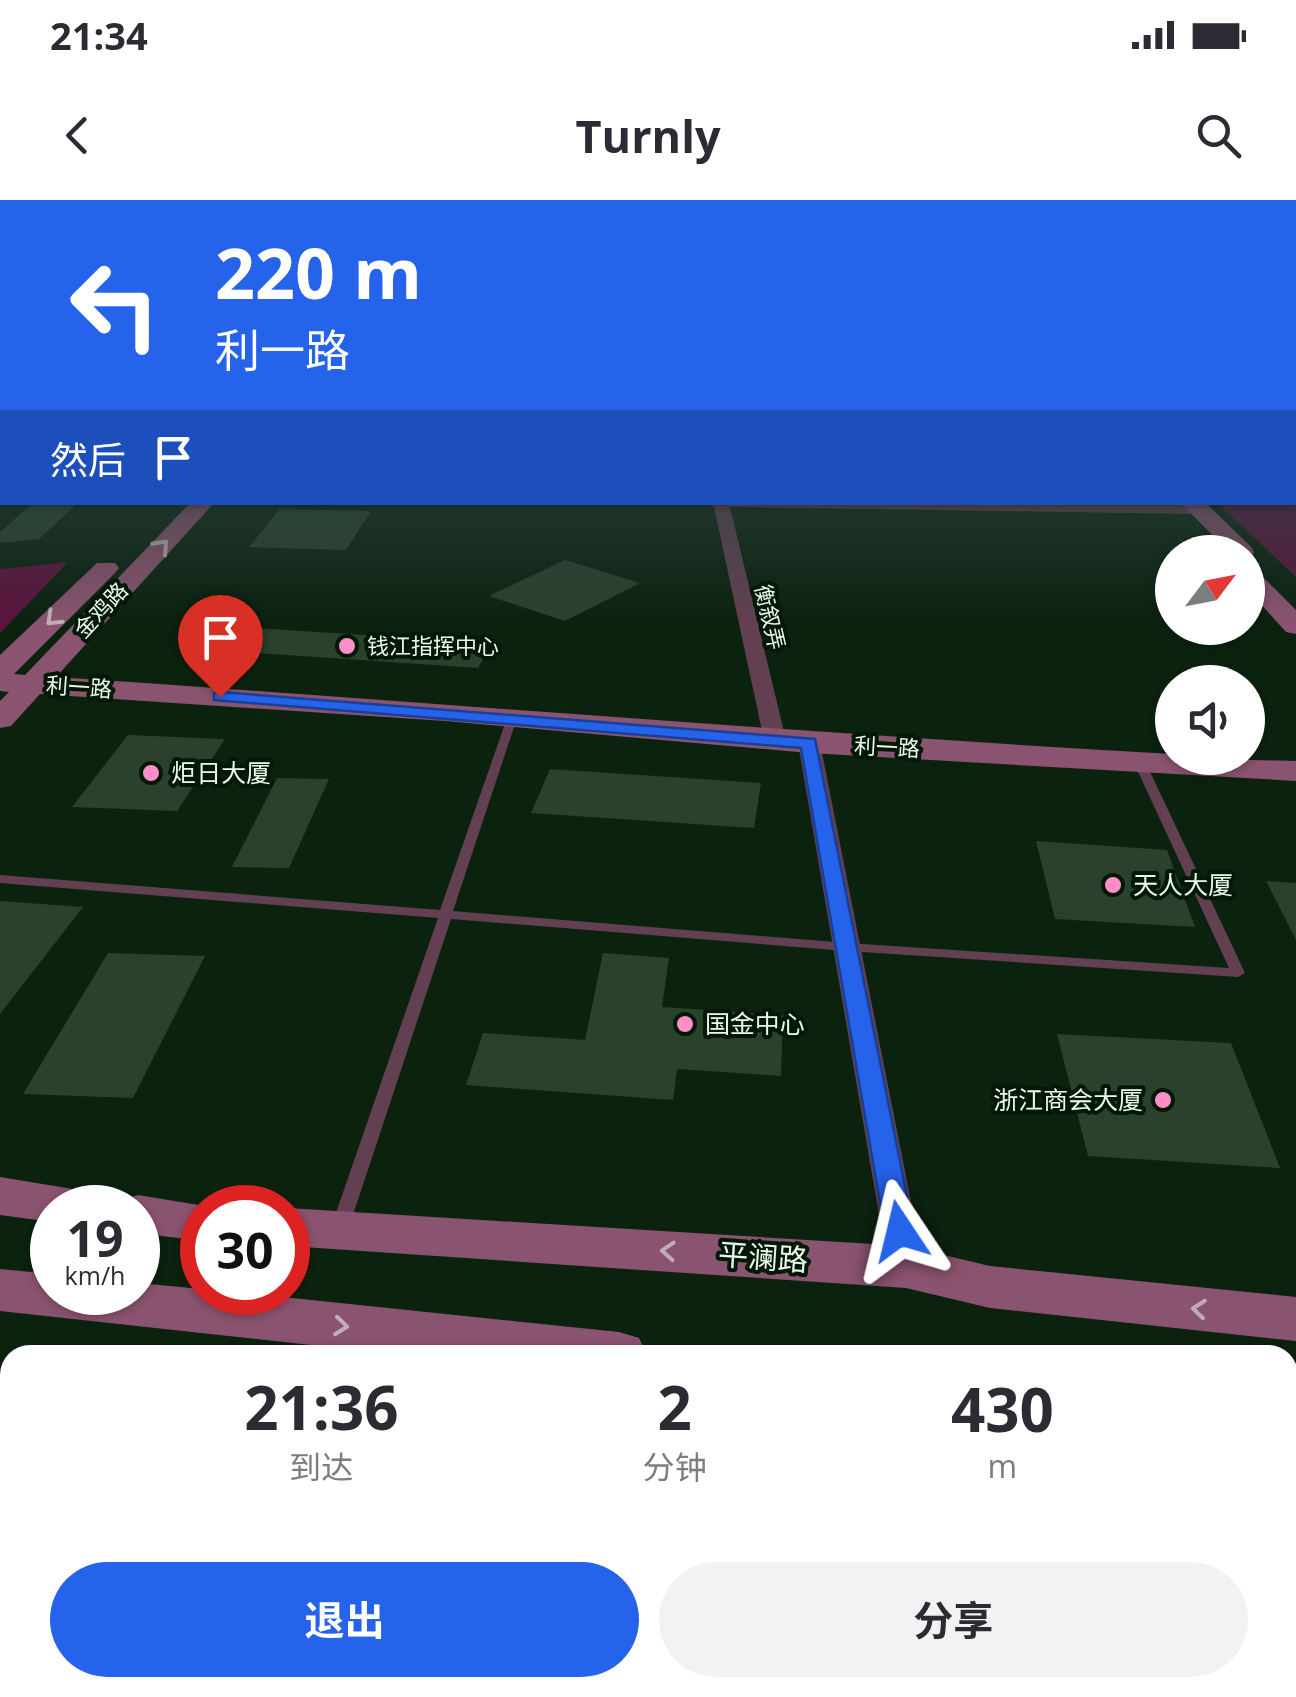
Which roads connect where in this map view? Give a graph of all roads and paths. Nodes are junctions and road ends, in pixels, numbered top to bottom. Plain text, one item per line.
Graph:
1 (170, 505) edge
2 (201, 505) edge
3 (721, 505) edge
4 (1032, 505) edge
5 (1187, 506) edge
6 (1210, 535) edge
7 (1222, 535) edge
8 (1265, 575) edge
9 (1265, 594) edge
10 (1296, 606) edge
11 (1296, 626) edge
12 (0, 671) edge
13 (16, 683) edge
14 (512, 718) junction
15 (0, 719) edge
16 (776, 740) junction
17 (809, 743) junction
18 (1138, 762) junction
19 (1296, 771) edge
20 (0, 879) edge
21 (445, 915) junction
22 (847, 948) junction
23 (0, 1196) edge
24 (30, 1200) edge
25 (310, 1228) edge
26 (339, 1230) junction
27 (906, 1267) junction
28 (0, 1290) edge
29 (1296, 1319) edge
30 (524, 1345) edge

1 -> 12 main road, 金鸡路
13 -> 2 main road, 金鸡路
3 - 16 street, 衡叙弄
4 - 5 street
5 - 6 main road
5 - 7 main road
8 - 10 main road
9 - 11 main road
13 - 14 main road, 利一路
13 - 15 main road, 金鸡路
14 - 16 main road, 利一路
14 - 21 lane
16 - 17 main road, 利一路
17 - 18 main road, 利一路
17 - 22 street
18 - 19 main road, 利一路
18 - 22 lane
20 - 21 lane
21 - 22 lane
21 - 26 lane
22 - 27 street
23 - 24 main road
25 - 26 main road, 平澜路
27 -> 26 main road, 平澜路
29 -> 27 main road, 平澜路
28 -> 30 main road

